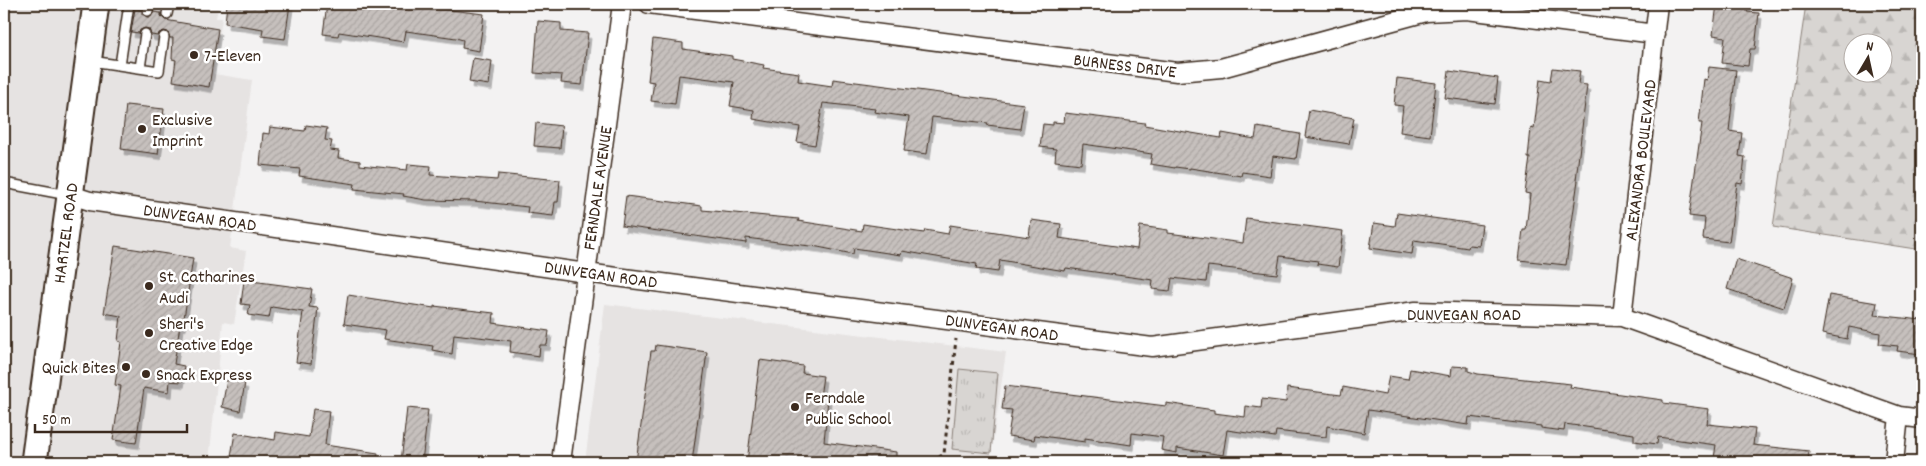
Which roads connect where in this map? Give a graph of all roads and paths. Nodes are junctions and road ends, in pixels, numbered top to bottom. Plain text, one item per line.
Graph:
1 (96, 4) edge
2 (129, 4) edge
3 (169, 4) edge
4 (622, 4) edge
5 (649, 4) edge
6 (1658, 4) edge
7 (167, 14) dead end
8 (145, 34) dead end
9 (1654, 34) junction
10 (164, 37) dead end
11 (88, 61) junction
12 (120, 65) junction
13 (140, 68) junction
14 (4, 183) edge
15 (71, 196) junction
16 (586, 273) junction
17 (1622, 317) junction
18 (958, 321) junction
19 (1899, 416) junction
20 (1922, 419) edge
21 (34, 462) edge
22 (560, 462) edge
23 (932, 462) edge
24 (1894, 462) edge

1 - 11 street, HARTZEL ROAD
2 - 12 lane
3 - 7 lane
4 - 16 street, FERNDALE AVENUE
5 - 9 street, BURNESS DRIVE
6 - 9 street, ALEXANDRA BOULEVARD
8 - 13 lane
9 - 17 street, ALEXANDRA BOULEVARD
10 - 13 lane
11 - 12 lane
11 - 15 street, HARTZEL ROAD
12 - 13 lane
14 - 15 lane
15 - 16 street, DUNVEGAN ROAD
15 - 21 street, HARTZEL ROAD
16 - 18 street, DUNVEGAN ROAD
16 - 22 street, FERNDALE AVENUE
17 - 18 street, DUNVEGAN ROAD
17 - 19 street, DUNVEGAN ROAD
18 - 23 path
19 - 20 street, DUNVEGAN ROAD
19 - 24 street

